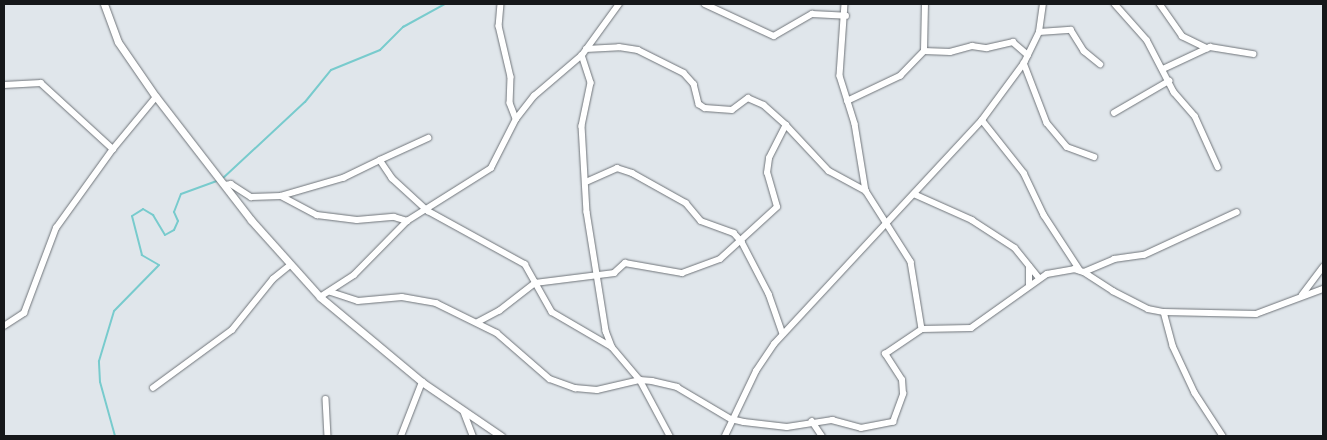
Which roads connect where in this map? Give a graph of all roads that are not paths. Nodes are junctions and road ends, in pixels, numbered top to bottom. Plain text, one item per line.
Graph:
1 (104, 4) edge
2 (501, 4) edge
3 (619, 4) edge
4 (705, 4) edge
5 (845, 4) edge
6 (925, 4) edge
7 (1043, 4) edge
8 (1115, 4) edge
9 (1160, 4) edge
10 (846, 16) junction
11 (1039, 32) junction
12 (1207, 48) junction
13 (586, 49) junction
14 (924, 51) junction
15 (1253, 54) dead end
16 (582, 55) junction
17 (1028, 55) junction
18 (1024, 64) junction
19 (1100, 64) dead end
20 (1163, 69) junction
21 (1169, 81) junction
22 (4, 85) edge
23 (156, 97) junction
24 (847, 101) junction
25 (1114, 113) dead end
26 (516, 119) junction
27 (982, 120) junction
28 (786, 124) junction
29 (428, 138) dead end
30 (114, 149) junction
31 (1094, 156) dead end
32 (380, 160) junction
33 (1218, 167) dead end
34 (586, 182) junction
35 (224, 183) junction
36 (866, 191) junction
37 (914, 194) junction
38 (281, 196) junction
39 (428, 211) junction
40 (1237, 212) dead end
41 (407, 221) junction
42 (886, 222) junction
43 (742, 242) junction
44 (290, 265) junction
45 (1029, 267) junction
46 (1323, 267) edge
47 (1082, 271) junction
48 (595, 275) junction
49 (1039, 278) junction
50 (535, 283) junction
51 (1029, 286) junction
52 (1323, 289) edge
53 (331, 292) junction
54 (1302, 294) junction
55 (320, 297) junction
56 (1164, 312) junction
57 (478, 322) junction
58 (4, 326) edge
59 (922, 329) junction
60 (782, 334) junction
61 (612, 346) junction
62 (640, 380) junction
63 (422, 382) junction
64 (153, 388) dead end
65 (326, 399) dead end
66 (464, 412) junction
67 (731, 419) junction
68 (812, 421) junction
69 (328, 436) edge
70 (401, 436) edge
71 (473, 436) edge
72 (501, 436) edge
73 (670, 436) edge
74 (725, 436) edge
75 (822, 436) edge
76 (1223, 436) edge

1 - 23 street
2 - 26 street
3 - 13 street
4 - 10 street
5 - 10 street
6 - 14 street
7 - 11 street
8 - 20 street
9 - 12 street
10 - 24 street
11 - 17 street
11 - 19 street
12 - 15 street
12 - 20 street
13 - 16 street
13 - 28 street
14 - 17 street
14 - 24 street
16 - 26 street
16 - 34 street
17 - 18 street
18 - 27 street
18 - 31 street
20 - 21 street
21 - 25 street
21 - 33 street
22 - 30 street
23 - 30 street
23 - 35 street
24 - 36 street
26 - 39 street
27 - 37 street
27 - 47 street
28 - 36 street
28 - 43 street
29 - 32 street
30 - 58 street
32 - 38 street
32 - 39 street
34 - 43 street
34 - 48 street
35 - 38 street
35 - 44 street
36 - 42 street
37 - 42 street
37 - 45 street
38 - 41 street
39 - 41 street
39 - 50 street
40 - 47 street
41 - 53 street
42 - 59 street
42 - 60 street
43 - 48 street
43 - 60 street
44 - 55 street
44 - 64 street
45 - 49 street
45 - 51 street
46 - 54 street
47 - 49 street
47 - 56 street
48 - 50 street
48 - 61 street
49 - 51 street
50 - 57 street
50 - 61 street
51 - 59 street
52 - 54 street
53 - 55 street
53 - 57 street
54 - 56 street
55 - 63 street
56 - 76 street
57 - 62 street
59 - 68 street
60 - 67 street
61 - 62 street
62 - 67 street
62 - 73 street
63 - 66 street
63 - 70 street
65 - 69 street
66 - 71 street
66 - 72 street
67 - 68 street
67 - 74 street
68 - 75 street

